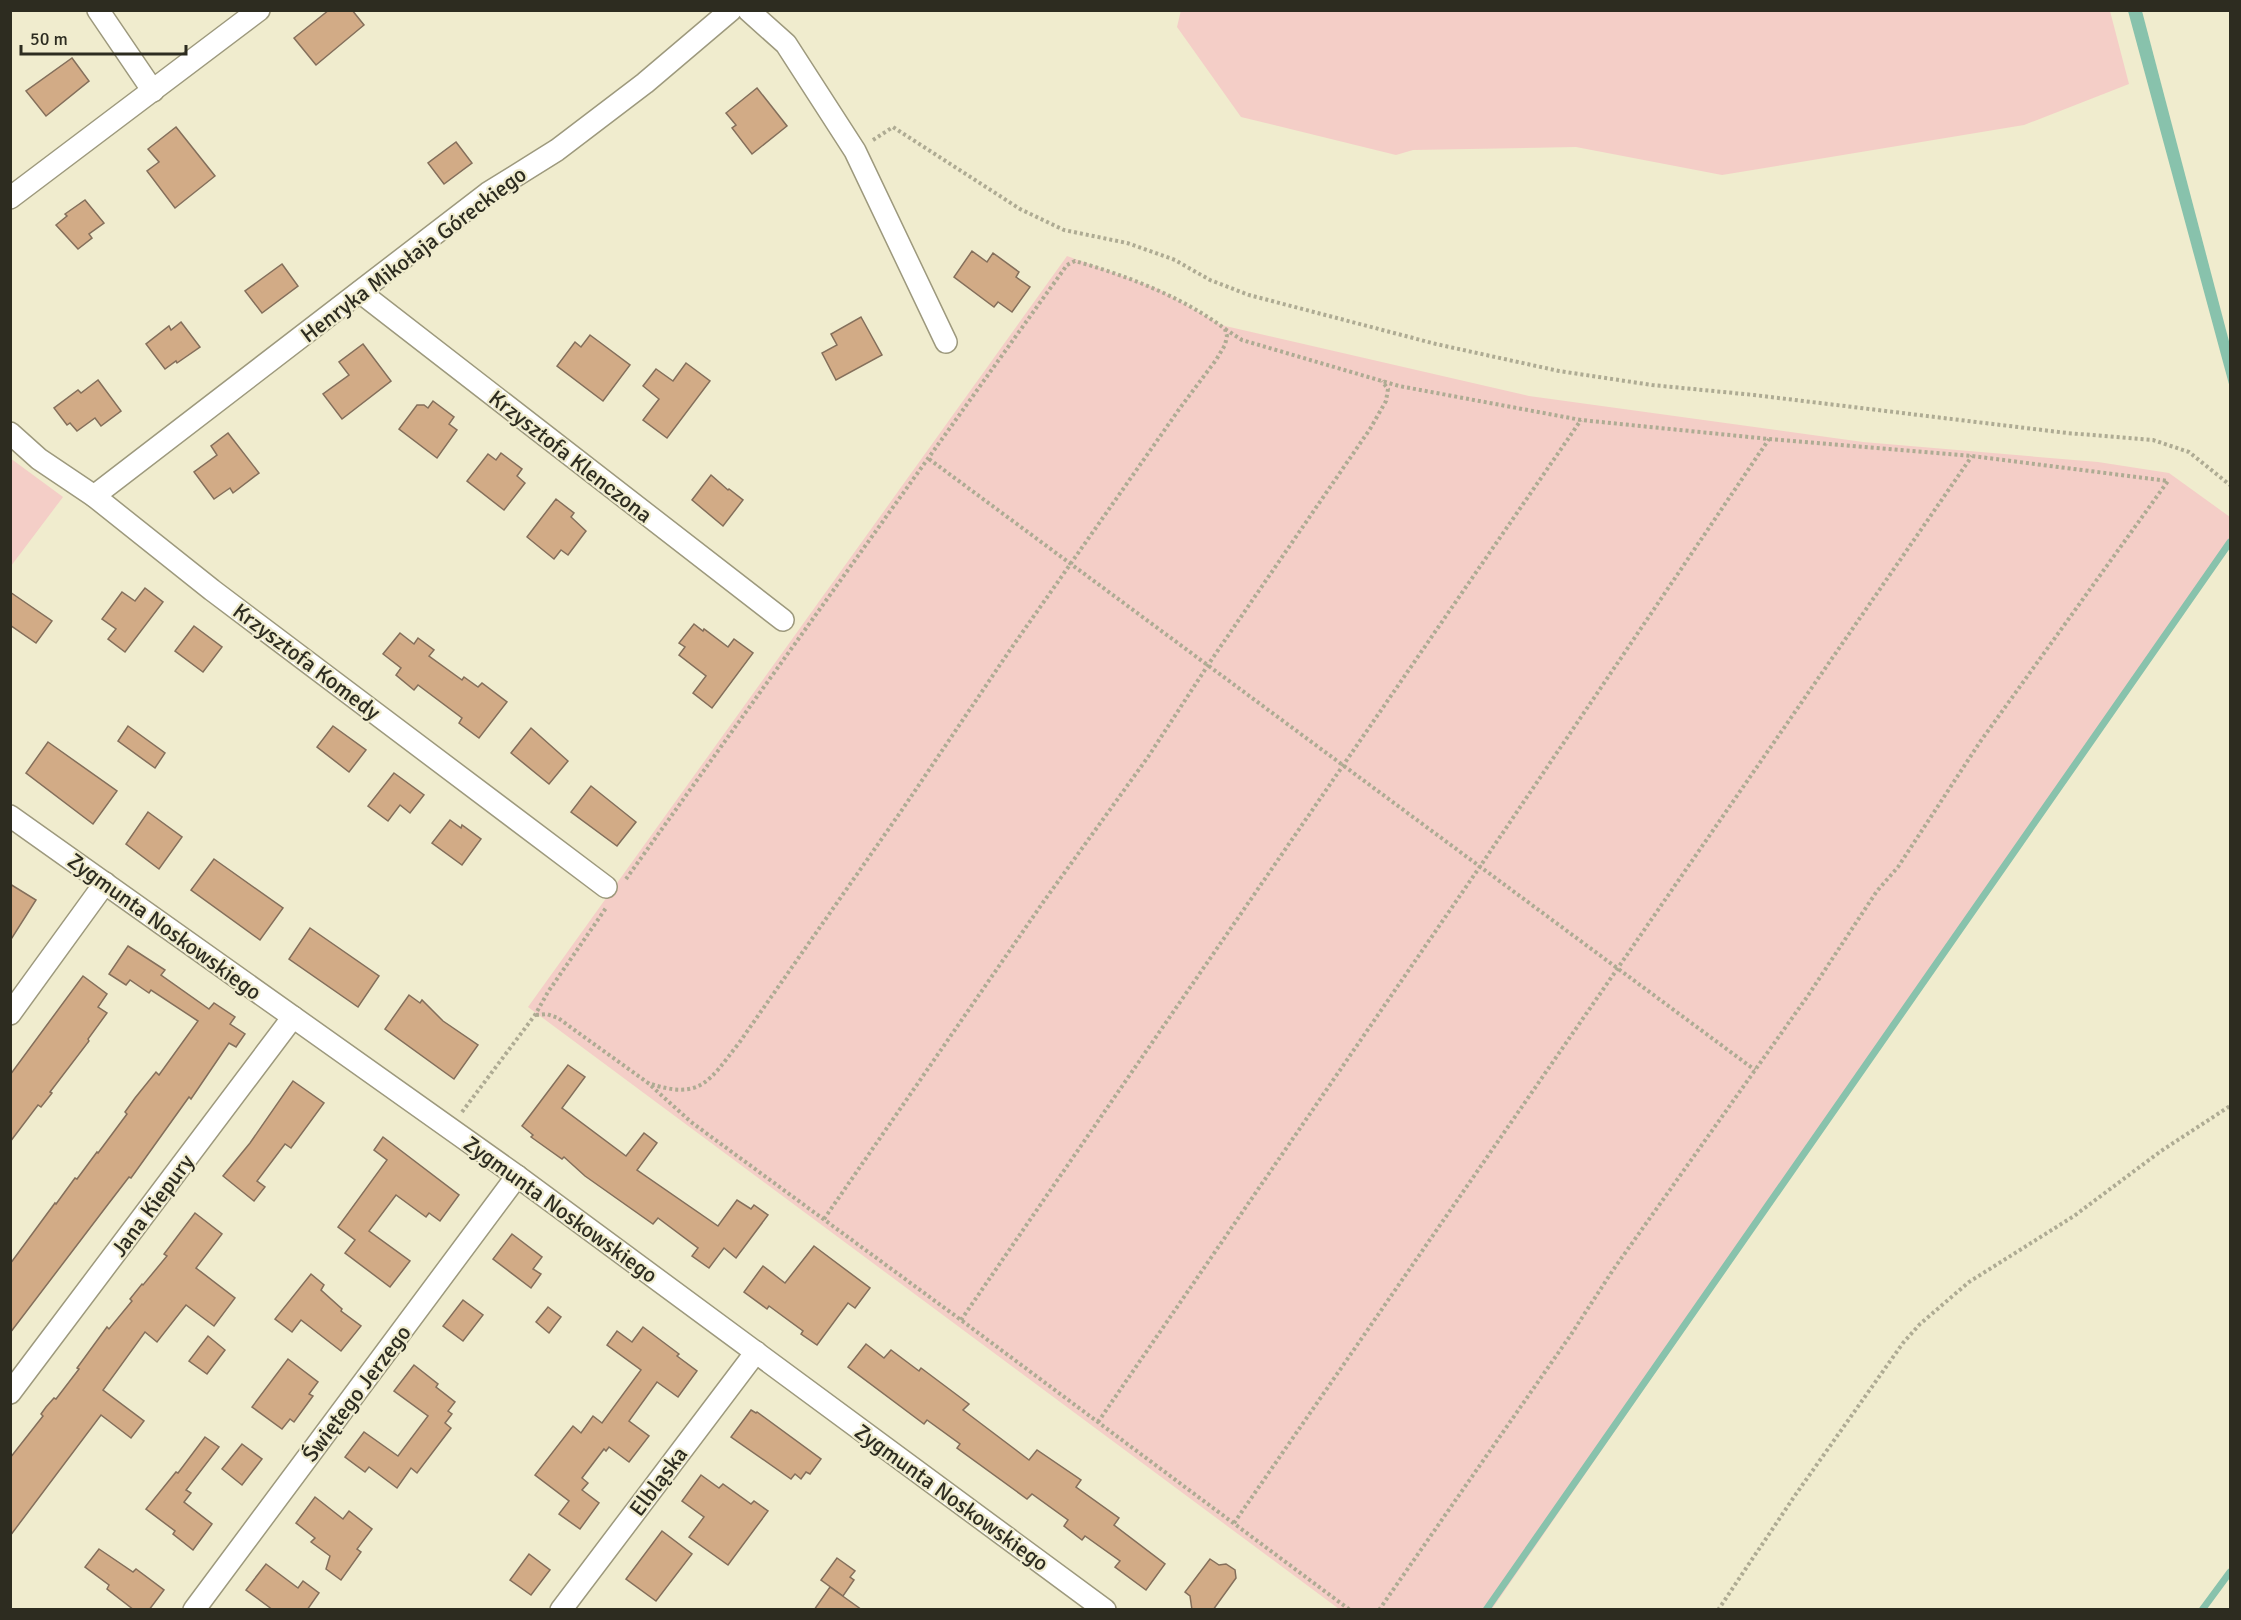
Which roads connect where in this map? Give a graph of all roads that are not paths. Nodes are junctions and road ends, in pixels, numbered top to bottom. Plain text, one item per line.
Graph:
1 (98, 10) edge
2 (259, 10) edge
3 (731, 10) edge
4 (748, 10) edge
5 (153, 91) junction
6 (10, 198) edge
7 (360, 292) junction
8 (946, 342) dead end
9 (10, 433) edge
10 (94, 496) junction
11 (783, 620) dead end
12 (10, 816) edge
13 (105, 883) junction
14 (611, 893) road end
15 (10, 1014) edge
16 (293, 1017) junction
17 (518, 1176) junction
18 (756, 1352) junction
19 (10, 1393) edge
20 (194, 1610) edge
21 (561, 1610) edge
22 (1105, 1610) edge

1 - 5 street
2 - 5 street
3 - 7 street, Henryka Mikołaja Góreckiego
4 - 8 street
5 - 6 street
7 - 10 street, Henryka Mikołaja Góreckiego
7 - 11 street, Krzysztofa Klenczona
9 - 10 street, Krzysztofa Komedy
10 - 14 street, Krzysztofa Komedy
12 - 13 street, Zygmunta Noskowskiego
13 - 15 street
13 - 16 street, Zygmunta Noskowskiego
16 - 17 street, Zygmunta Noskowskiego
16 - 19 street, Jana Kiepury
17 - 18 street, Zygmunta Noskowskiego
17 - 20 street, Świętego Jerzego
18 - 21 street, Elbląska
18 - 22 street, Zygmunta Noskowskiego

